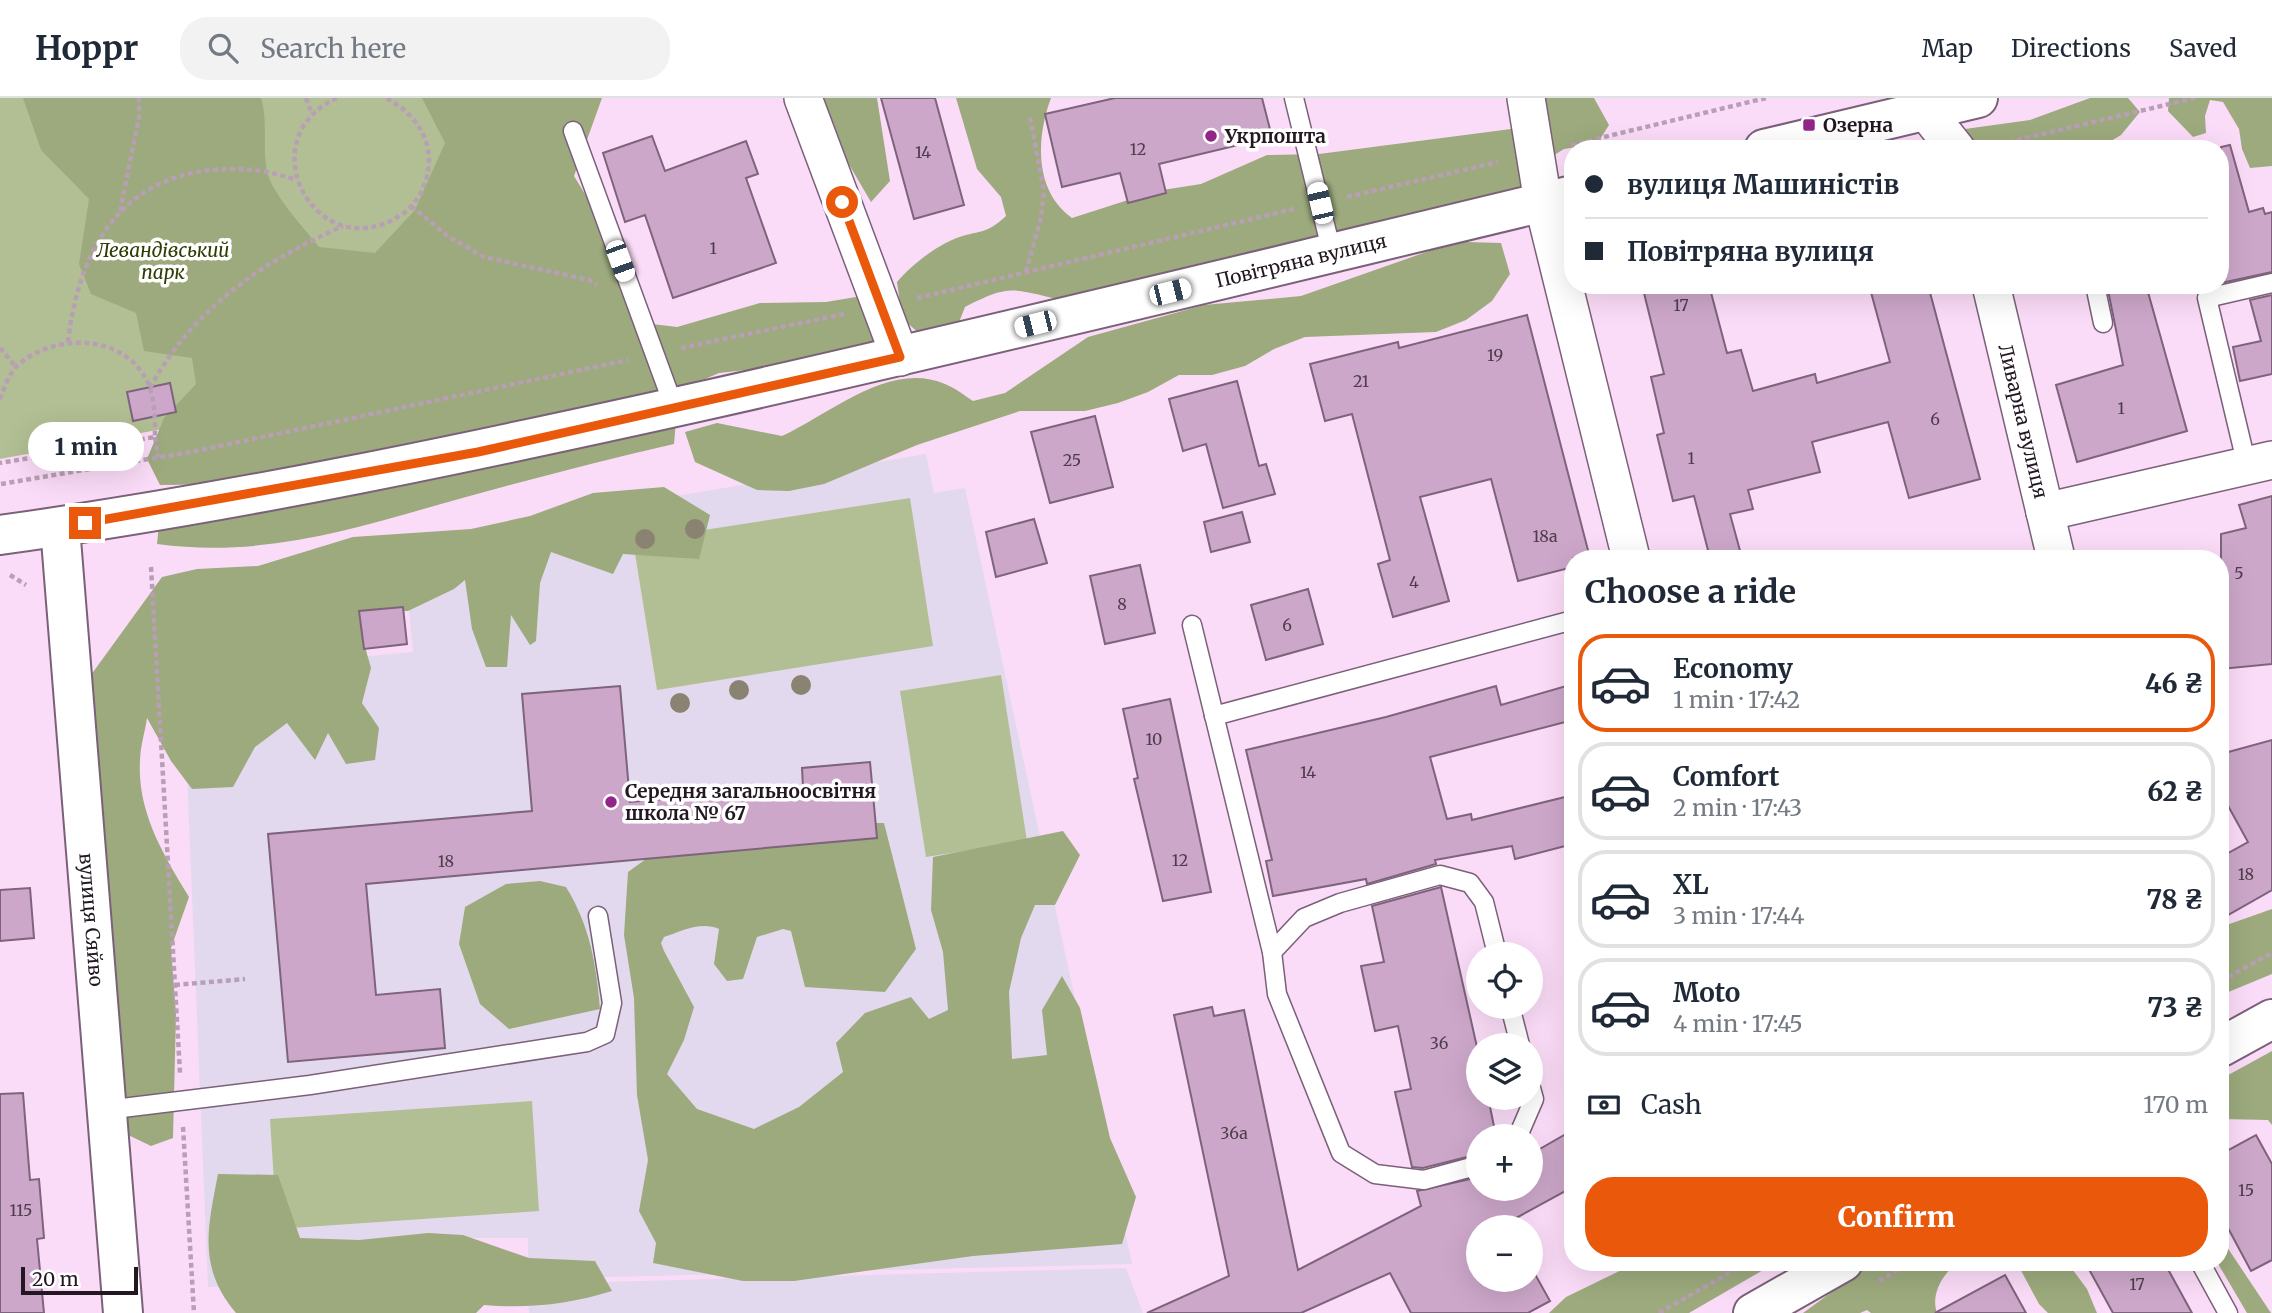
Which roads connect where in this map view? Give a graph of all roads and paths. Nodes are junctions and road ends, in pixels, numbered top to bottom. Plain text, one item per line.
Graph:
1 (139, 98) edge
2 (306, 98) edge
3 (338, 98) edge
4 (386, 98) edge
5 (803, 98) edge
6 (1294, 98) edge
7 (1526, 98) edge
8 (1766, 98) edge
9 (1978, 98) edge
10 (2195, 98) edge
11 (1924, 104) edge
12 (312, 114) junction
13 (1030, 117) dead end
14 (573, 131) dead end
15 (1593, 140) edge
16 (1796, 140) edge
17 (1949, 140) edge
18 (2018, 140) edge
19 (1564, 147) edge
20 (1560, 148) dead end
21 (296, 180) junction
22 (1558, 198) edge
23 (411, 206) junction
24 (120, 212) junction
25 (344, 226) junction
26 (1564, 228) edge
27 (1332, 253) junction
28 (1026, 272) dead end
29 (2272, 283) edge
30 (2229, 293) edge
31 (1577, 294) edge
32 (1994, 294) edge
33 (2097, 294) edge
34 (2224, 294) edge
35 (639, 313) junction
36 (2103, 323) dead end
37 (68, 342) junction
38 (0, 348) edge
39 (900, 357) junction
40 (16, 367) junction
41 (150, 388) junction
42 (0, 399) edge
43 (674, 407) junction
44 (155, 436) junction
45 (196, 452) dead end
46 (158, 457) junction
47 (0, 463) edge
48 (2260, 463) edge
49 (0, 477) edge
50 (0, 484) edge
51 (2045, 512) junction
52 (61, 527) junction
53 (0, 535) edge
54 (1629, 550) edge
55 (2054, 550) edge
56 (151, 567) dead end
57 (1564, 622) edge
58 (1192, 625) dead end
59 (1214, 716) junction
60 (598, 916) dead end
61 (1494, 942) edge
62 (1272, 952) junction
63 (2272, 953) edge
64 (2229, 977) edge
65 (245, 979) dead end
66 (175, 985) junction
67 (2272, 1018) edge
68 (2229, 1042) edge
69 (182, 1101) junction
70 (106, 1110) junction
71 (1466, 1169) edge
72 (1732, 1271) edge
73 (1815, 1271) edge
74 (2205, 1271) edge
75 (123, 1313) edge
76 (194, 1313) edge
77 (1659, 1313) edge
78 (1753, 1313) edge
79 (2228, 1313) edge

1 - 24 path
2 - 12 path
3 - 12 path
4 - 23 path
5 - 39 street
6 - 27 lane
7 - 22 street
8 - 15 path
9 - 11 street
10 - 18 path
11 - 16 street
11 - 17 street
12 - 21 path
13 - 28 path
14 - 35 lane
19 - 20 path
21 - 24 path
21 - 25 path
22 - 26 street
22 - 27 street, Повітряна вулиця
23 - 25 path
23 - 35 path
24 - 37 path
25 - 41 path
27 - 39 street, Повітряна вулиця
29 - 30 lane
31 - 54 street
32 - 51 street, Ливарна вулиця
33 - 36 lane
34 - 48 lane
35 - 43 lane
37 - 40 path
37 - 41 path
38 - 40 path
39 - 43 street, Повітряна вулиця
40 - 42 path
41 - 44 path
43 - 52 street, Повітряна вулиця
44 - 46 path
44 - 47 path
45 - 46 path
46 - 50 path
48 - 51 street
49 - 50 path
51 - 55 street, Ливарна вулиця
52 - 53 street, Повітряна вулиця
52 - 70 street, вулиця Сяйво
56 - 66 path
57 - 59 lane
58 - 59 lane
59 - 62 lane
60 - 69 lane
61 - 62 lane
62 - 71 lane
63 - 64 path
65 - 66 path
66 - 69 path
67 - 68 street
69 - 70 lane
69 - 76 path
70 - 75 street, вулиця Сяйво
72 - 77 path
73 - 78 street
74 - 79 lane

